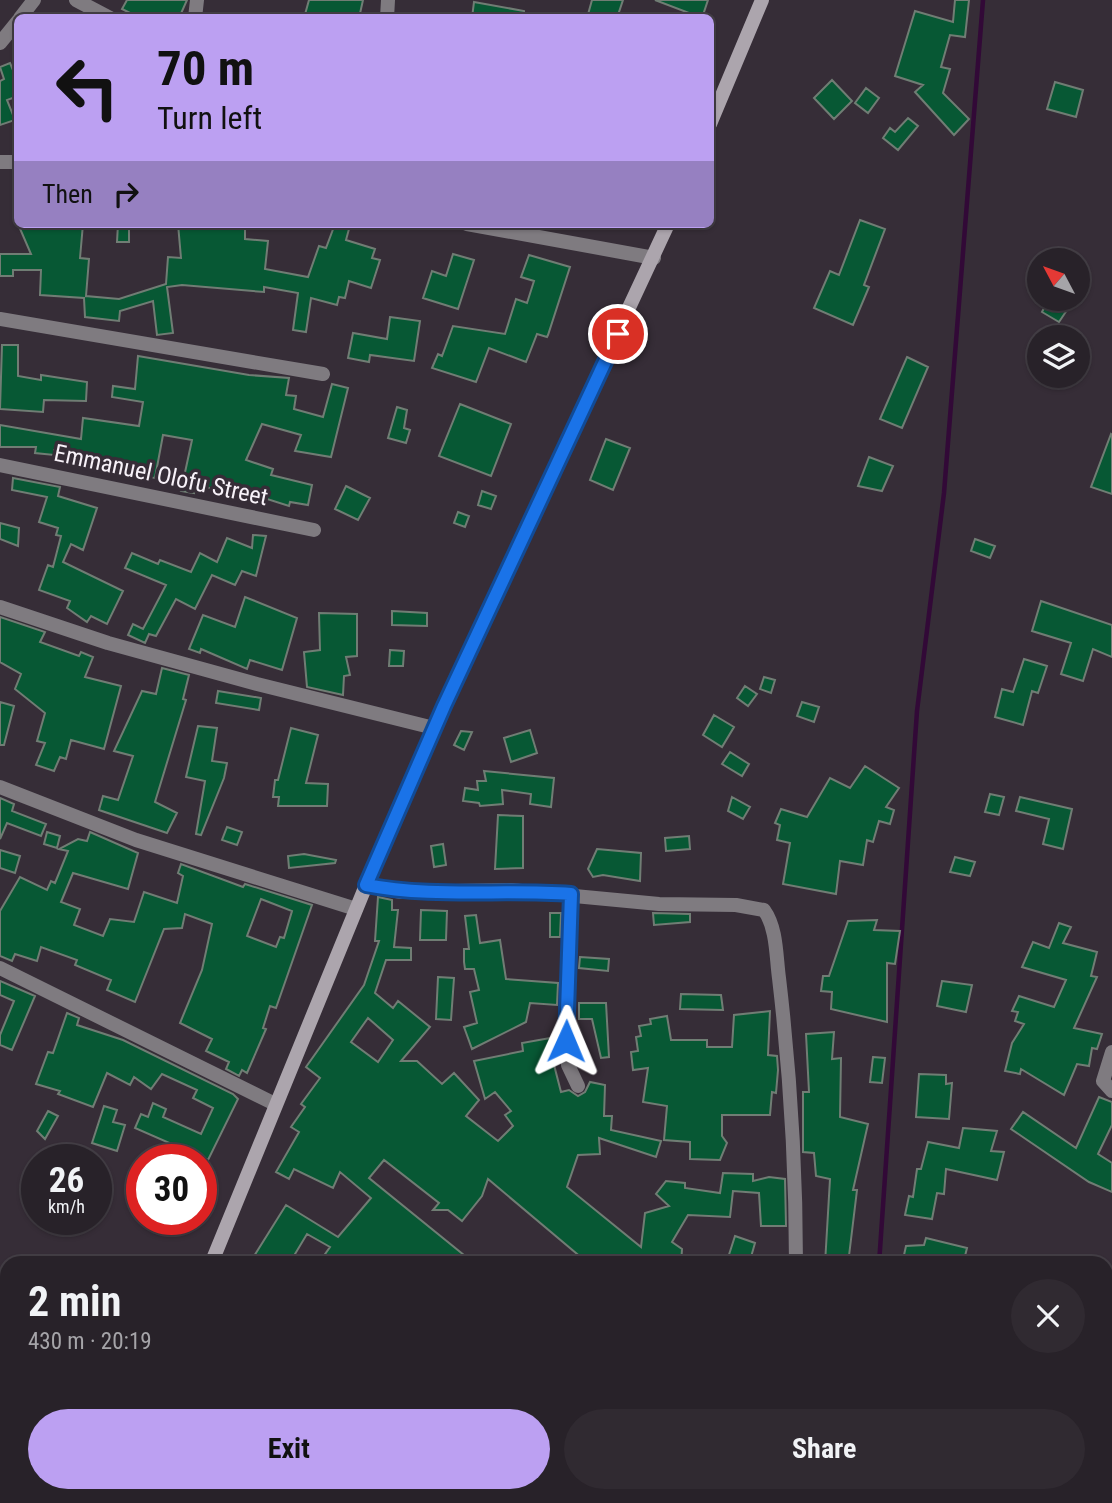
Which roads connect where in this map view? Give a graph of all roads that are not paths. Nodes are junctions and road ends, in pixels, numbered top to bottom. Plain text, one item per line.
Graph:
1 (34, 0) edge
2 (76, 0) edge
3 (762, 0) edge
4 (23, 14) edge
5 (102, 14) edge
6 (14, 25) edge
7 (0, 43) edge
8 (714, 114) edge
9 (489, 228) edge
10 (666, 228) edge
11 (654, 258) junction
12 (0, 319) edge
13 (323, 374) dead end
14 (0, 464) edge
15 (314, 530) dead end
16 (0, 607) edge
17 (434, 728) junction
18 (0, 787) edge
19 (366, 885) junction
20 (571, 894) junction
21 (356, 909) junction
22 (0, 968) edge
23 (1112, 1052) edge
24 (578, 1086) dead end
25 (1112, 1091) edge
26 (275, 1104) junction
27 (214, 1256) edge
28 (796, 1256) edge

1 - 4 street
2 - 5 street
3 - 8 street
6 - 7 street
9 - 11 street
10 - 11 street
11 - 17 street
12 - 13 street
14 - 15 street, Emmanuel Olofu Street
16 - 17 street
17 - 19 street
18 - 21 street
19 - 20 street
19 - 21 street
20 - 24 street
20 - 28 street
21 - 26 street
22 - 26 street
23 - 25 street
26 - 27 street

